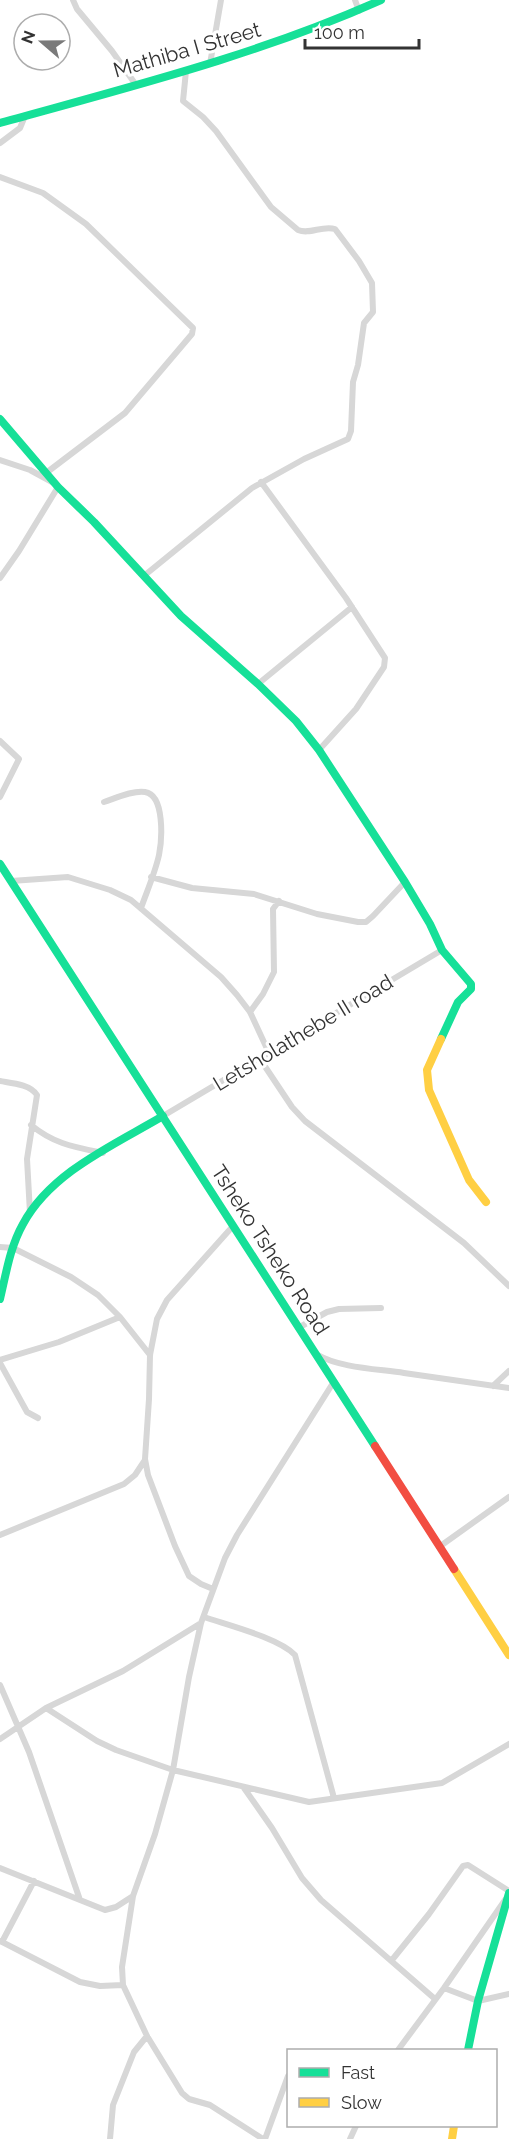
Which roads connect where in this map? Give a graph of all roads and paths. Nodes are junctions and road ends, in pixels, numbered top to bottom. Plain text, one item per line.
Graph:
1 (73, 0) edge
2 (221, 0) edge
3 (355, 0) edge
4 (381, 0) edge
5 (359, 11) junction
6 (210, 64) junction
7 (186, 71) junction
8 (136, 85) junction
9 (25, 116) junction
10 (0, 123) edge
11 (0, 142) edge
12 (0, 177) edge
13 (0, 419) edge
14 (0, 460) edge
15 (46, 473) junction
16 (261, 482) junction
17 (57, 486) junction
18 (145, 575) junction
19 (0, 578) edge
20 (352, 607) junction
21 (258, 684) junction
22 (0, 741) edge
23 (319, 750) junction
24 (0, 798) edge
25 (104, 802) dead end
26 (0, 864) edge
27 (151, 877) junction
28 (7, 879) edge
29 (405, 882) junction
30 (279, 901) junction
31 (141, 908) junction
32 (442, 950) junction
33 (250, 1012) junction
34 (269, 1053) junction
35 (260, 1059) junction
36 (0, 1081) edge
37 (163, 1116) junction
38 (31, 1125) junction
39 (103, 1153) junction
40 (486, 1202) dead end
41 (30, 1213) junction
42 (233, 1226) junction
43 (0, 1247) edge
44 (13, 1248) junction
45 (509, 1286) edge
46 (0, 1299) edge
47 (381, 1308) dead end
48 (120, 1317) junction
49 (298, 1328) junction
50 (314, 1352) junction
51 (150, 1355) junction
52 (0, 1361) edge
53 (509, 1371) edge
54 (333, 1383) junction
55 (493, 1386) junction
56 (509, 1389) edge
57 (38, 1418) dead end
58 (145, 1459) junction
59 (509, 1497) edge
60 (0, 1535) edge
61 (439, 1547) junction
62 (213, 1589) junction
63 (202, 1620) junction
64 (509, 1655) edge
65 (0, 1685) edge
66 (46, 1708) junction
67 (19, 1728) junction
68 (0, 1739) edge
69 (509, 1744) edge
70 (173, 1770) junction
71 (244, 1787) junction
72 (334, 1798) junction
73 (0, 1868) edge
74 (34, 1881) junction
75 (508, 1894) edge
76 (133, 1896) junction
77 (80, 1900) junction
78 (1, 1941) edge
79 (392, 1960) junction
80 (123, 1985) junction
81 (444, 1988) junction
82 (509, 1994) edge
83 (435, 1999) junction
84 (478, 2001) junction
85 (147, 2036) junction
86 (399, 2049) edge
87 (468, 2049) edge
88 (287, 2079) edge
89 (110, 2139) edge
90 (264, 2139) edge

1 - 8 street
2 - 6 street
3 - 5 street
4 - 5 main road, Mathiba I Street
5 - 6 main road, Mathiba I Street
6 - 7 main road, Mathiba I Street
7 - 8 main road, Mathiba I Street
7 - 16 street
8 - 9 main road, Mathiba I Street
9 - 10 main road, Mathiba I Street
9 - 11 street
12 - 15 street
13 - 15 main road
14 - 17 street
15 - 17 main road
16 - 18 street
16 - 20 street
17 - 18 main road
17 - 19 street
18 - 21 main road
20 - 21 street
20 - 23 street
21 - 23 main road
22 - 24 street
23 - 29 main road
25 - 27 street
26 - 28 main road, Tsheko Tsheko Road
27 - 30 street
27 - 31 street
28 - 31 street
28 - 37 main road, Tsheko Tsheko Road
29 - 30 street
29 - 32 main road
30 - 33 street
31 - 33 street
32 - 34 street, Letsholathebe II road
32 - 40 main road
33 - 34 street
34 - 35 street, Letsholathebe II road
35 - 37 street, Letsholathebe II road
35 - 45 street
36 - 38 street
37 - 39 main road
37 - 42 main road, Tsheko Tsheko Road
38 - 39 street
38 - 41 street
39 - 41 main road
41 - 44 main road
42 - 49 main road, Tsheko Tsheko Road
42 - 51 street
43 - 44 street
44 - 46 main road
44 - 48 street
47 - 49 street
48 - 51 street
48 - 52 street
49 - 50 main road, Tsheko Tsheko Road
50 - 54 main road, Tsheko Tsheko Road
50 - 55 street
51 - 58 street
52 - 57 street
53 - 55 street
54 - 61 main road, Tsheko Tsheko Road
54 - 62 street
55 - 56 street
58 - 60 street
58 - 62 street
59 - 61 street
61 - 64 main road, Tsheko Tsheko Road
62 - 63 street
63 - 66 street
63 - 70 street
63 - 72 street
65 - 67 street
66 - 67 street
66 - 70 street
67 - 68 street
67 - 77 street
69 - 72 street
70 - 71 street
70 - 76 street
71 - 72 street
71 - 79 street
73 - 74 street
74 - 77 street
74 - 78 street
75 - 79 street
75 - 81 street
75 - 84 main road
76 - 77 street
76 - 80 street
78 - 80 street
79 - 83 street
80 - 85 street
81 - 83 street
81 - 84 street
82 - 84 street
83 - 86 street
84 - 87 main road
85 - 89 street
85 - 90 street
88 - 90 street

